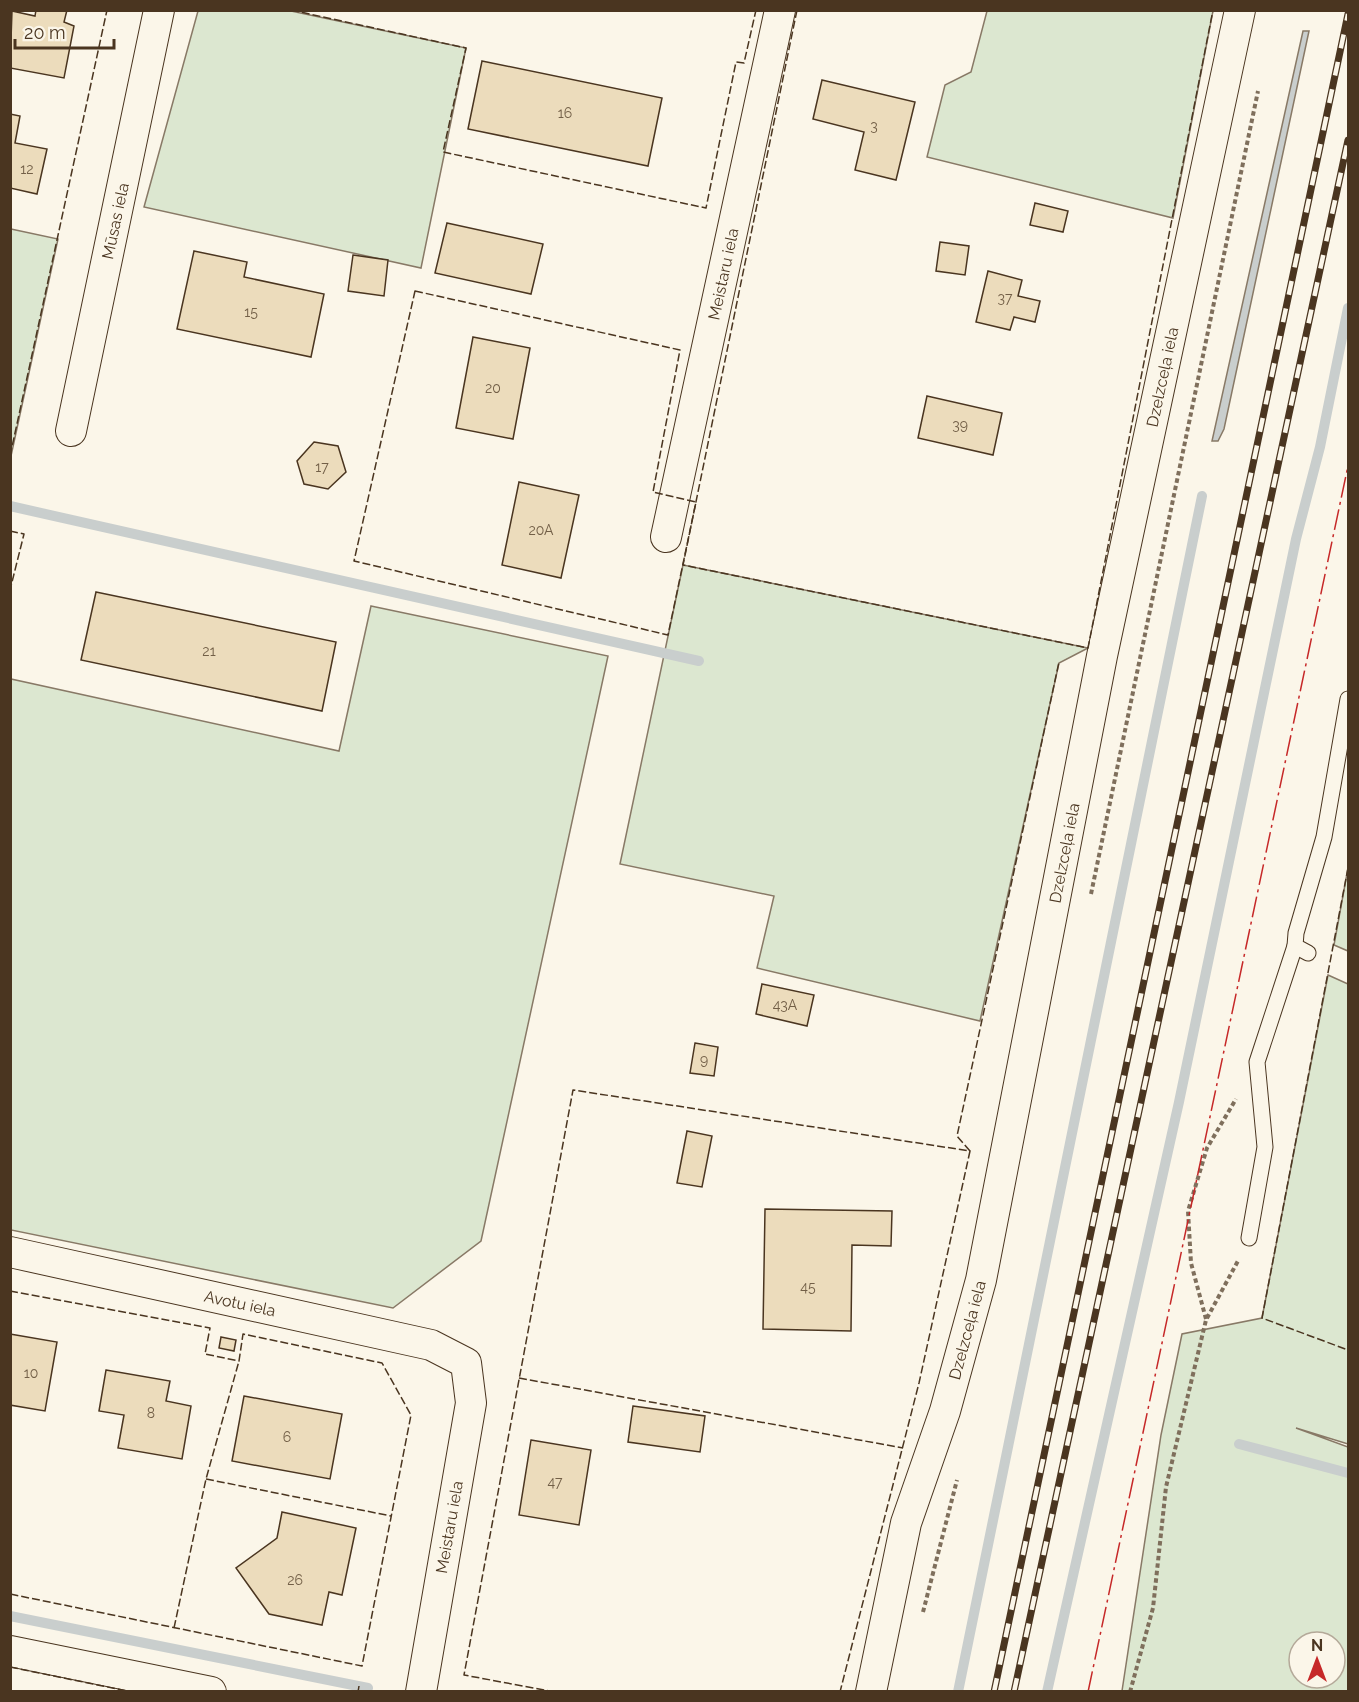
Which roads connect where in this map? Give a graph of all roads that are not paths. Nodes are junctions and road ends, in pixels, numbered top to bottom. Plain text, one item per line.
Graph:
1 (159, 10) edge
2 (780, 10) edge
3 (1240, 10) edge
4 (71, 431) dead end
5 (666, 537) dead end
6 (1348, 699) edge
7 (1249, 1238) road end
8 (10, 1252) edge
9 (466, 1363) joint
10 (10, 1652) edge
11 (211, 1692) edge
12 (421, 1692) edge
13 (871, 1692) edge

1 - 4 street, Mūsas iela
2 - 5 street, Meistaru iela
3 - 13 street, Dzelzceļa iela
6 - 7 lane
8 - 9 street, Avotu iela
9 - 12 street, Meistaru iela
10 - 11 street

